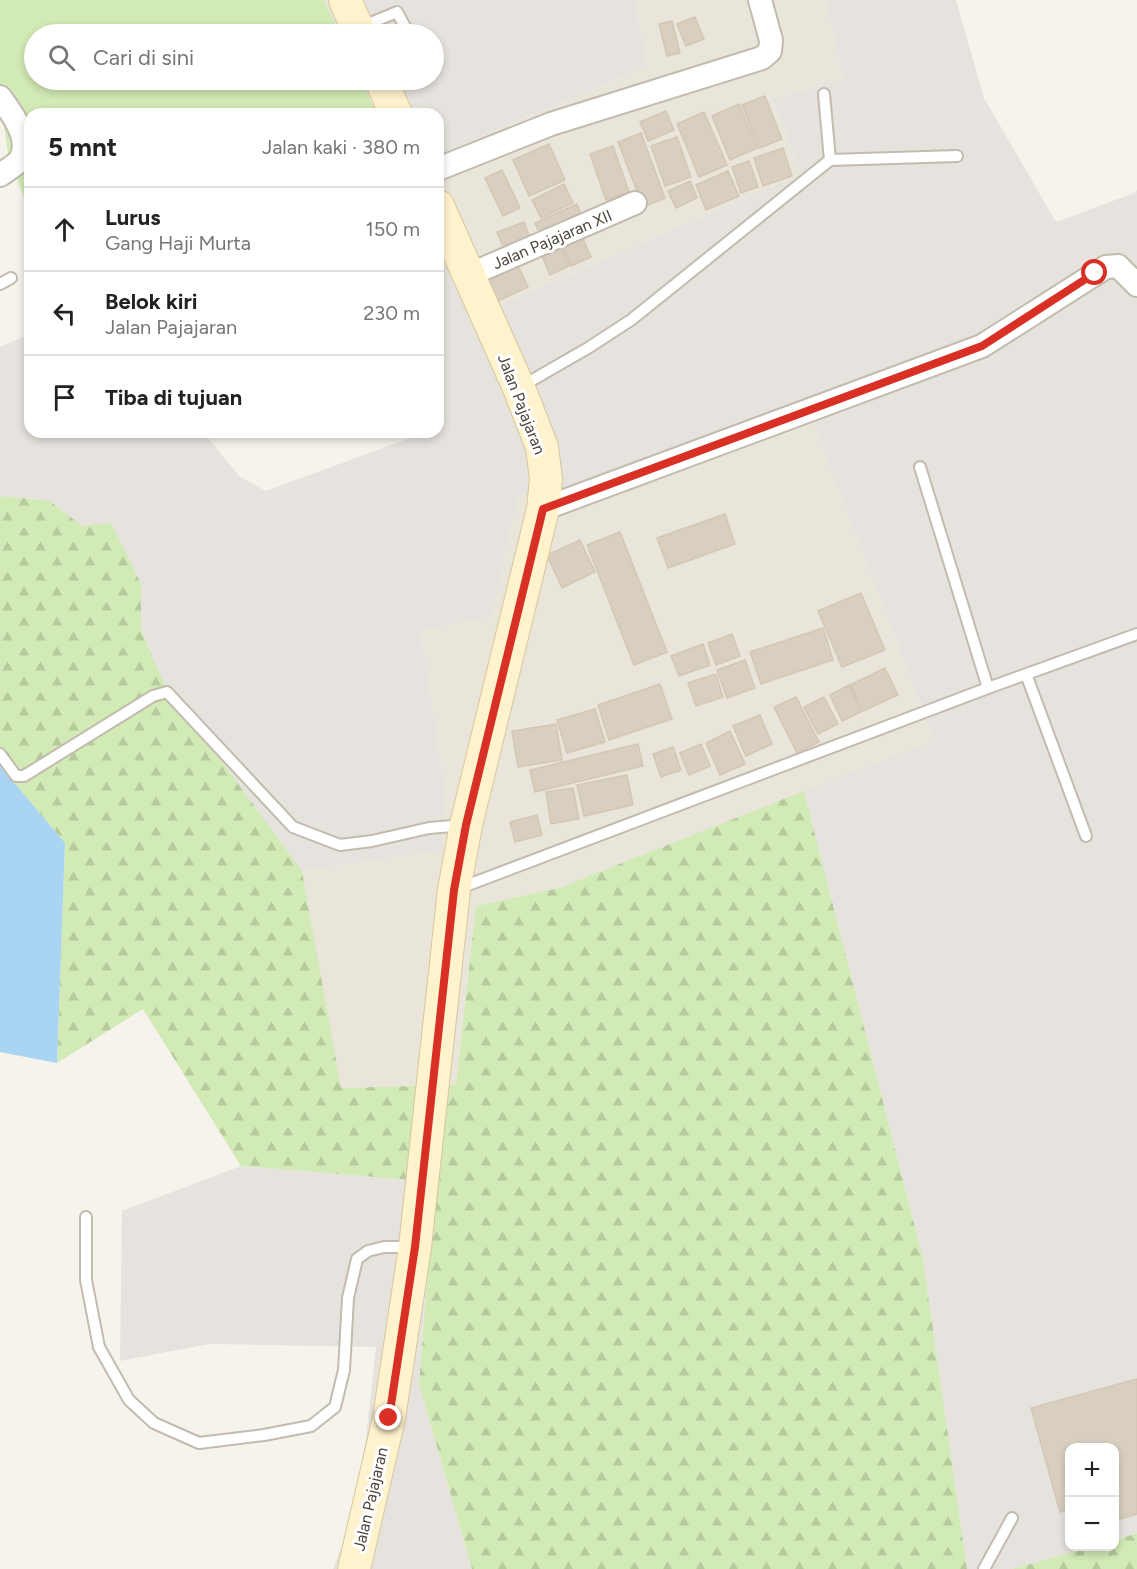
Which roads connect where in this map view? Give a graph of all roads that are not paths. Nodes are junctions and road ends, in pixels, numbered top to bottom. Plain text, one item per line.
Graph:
1 (345, 0) edge
2 (760, 0) edge
3 (356, 24) edge
4 (374, 24) edge
5 (404, 24) edge
6 (385, 90) edge
7 (824, 94) dead end
8 (0, 97) edge
9 (393, 108) edge
10 (957, 156) dead end
11 (830, 159) junction
12 (444, 167) edge
13 (0, 175) edge
14 (635, 203) dead end
15 (444, 219) edge
16 (469, 275) junction
17 (11, 278) dead end
18 (0, 284) edge
19 (1137, 285) edge
20 (519, 388) junction
21 (920, 467) dead end
22 (543, 509) junction
23 (1137, 634) edge
24 (1026, 674) junction
25 (988, 688) junction
26 (0, 754) edge
27 (466, 825) junction
28 (1086, 836) dead end
29 (454, 890) junction
30 (86, 1217) dead end
31 (415, 1247) junction
32 (1012, 1518) dead end
33 (354, 1569) edge
34 (984, 1569) edge

1 - 3 main road
2 - 12 street
4 - 5 lane
6 - 9 main road
7 - 11 lane
8 - 13 street
10 - 11 lane
11 - 20 lane
14 - 16 street, Jalan Pajajaran XII
15 - 16 main road, Jalan Pajajaran
16 - 20 main road, Jalan Pajajaran
17 - 18 lane
19 - 22 street
20 - 22 main road, Jalan Pajajaran
21 - 25 lane
22 - 27 main road, Jalan Pajajaran
23 - 24 lane
24 - 25 lane
24 - 28 lane
25 - 29 lane
26 - 27 lane
27 - 29 main road, Jalan Pajajaran
29 - 31 main road, Jalan Pajajaran
30 - 31 lane
31 - 33 main road, Jalan Pajajaran
32 - 34 lane

